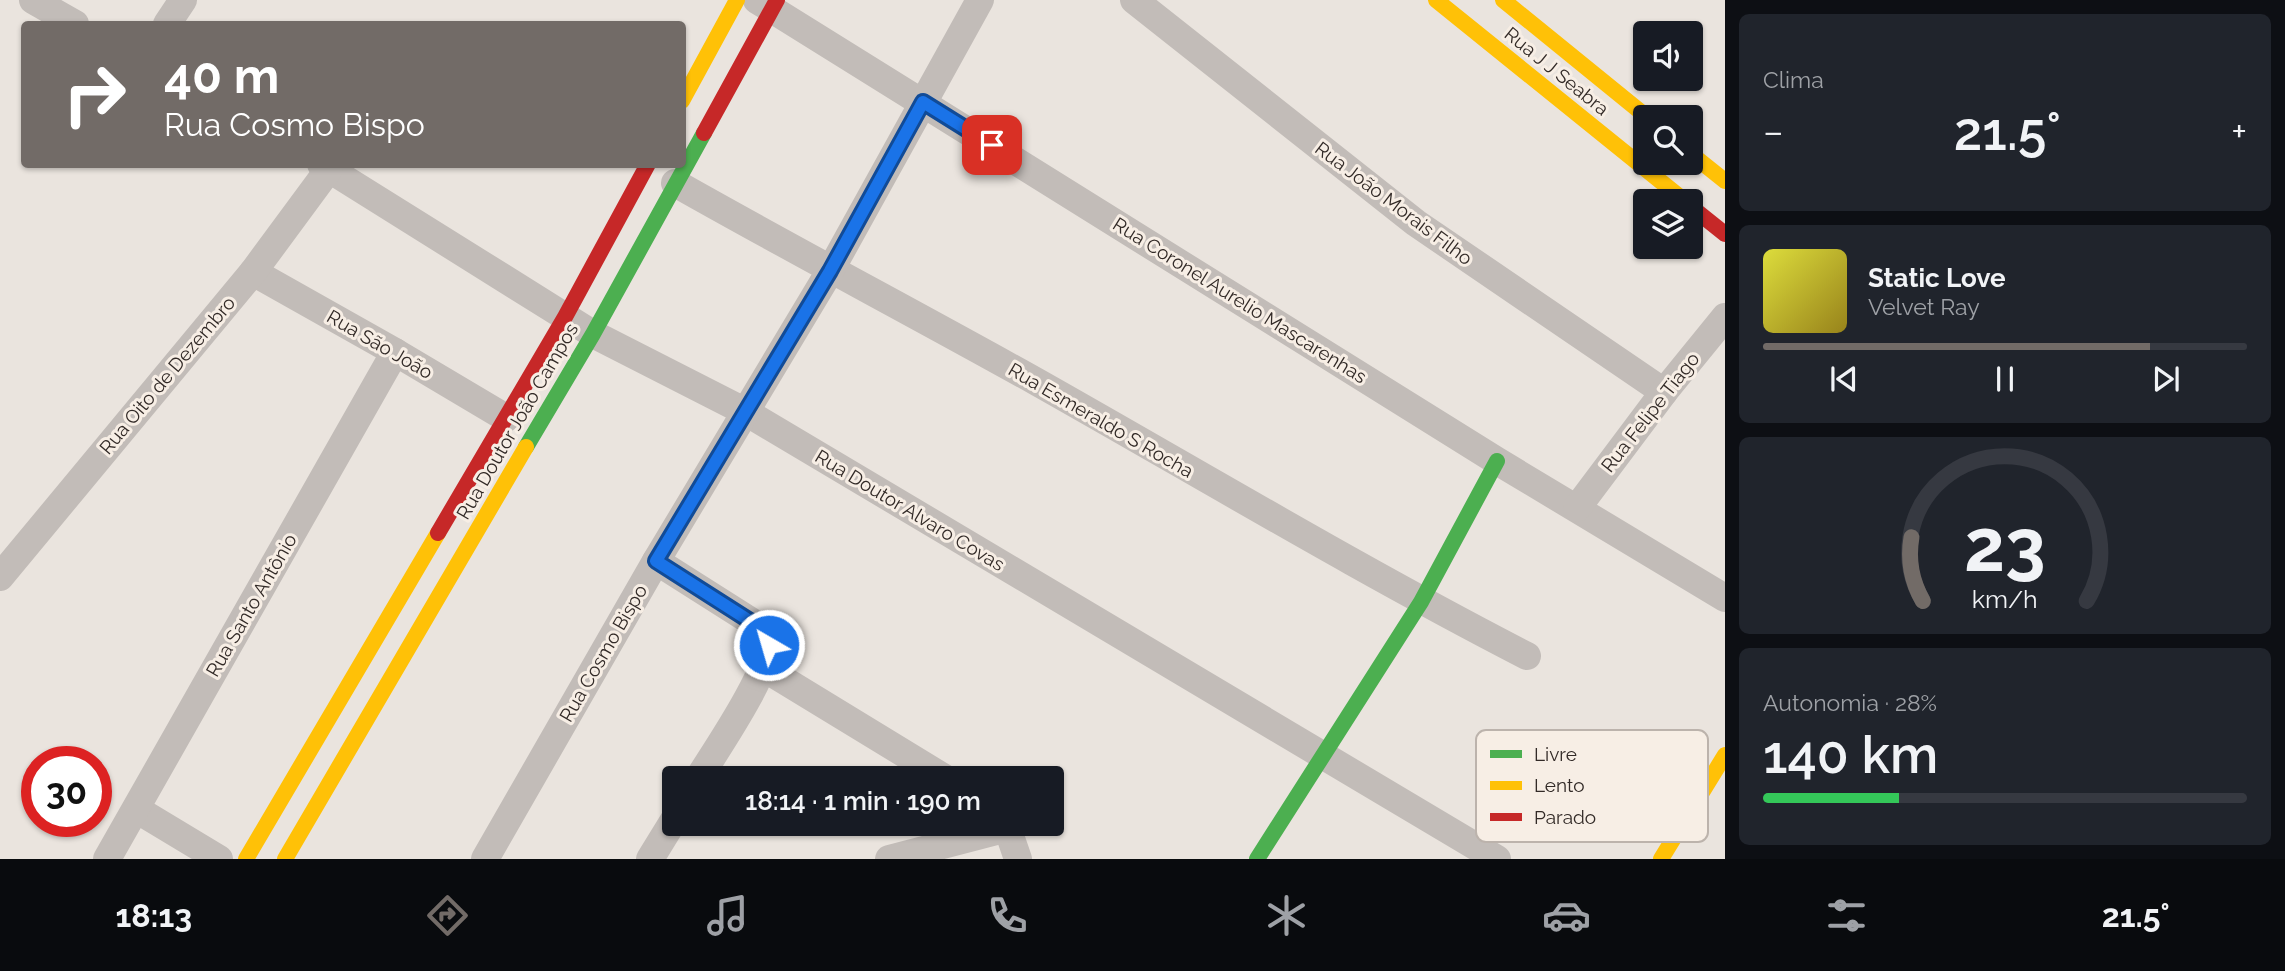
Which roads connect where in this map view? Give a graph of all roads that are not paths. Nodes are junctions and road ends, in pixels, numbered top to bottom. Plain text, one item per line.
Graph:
1 (33, 0) edge
2 (183, 0) edge
3 (737, 0) edge
4 (980, 0) edge
5 (1134, 0) edge
6 (1436, 0) edge
7 (1503, 0) edge
8 (769, 3) edge
9 (70, 21) edge
10 (169, 21) edge
11 (686, 94) edge
12 (923, 102) junction
13 (1633, 106) edge
14 (686, 162) edge
15 (1703, 163) edge
16 (324, 168) edge
17 (327, 168) edge
18 (646, 168) edge
19 (683, 168) edge
20 (1725, 181) edge
21 (675, 183) junction
22 (1670, 189) edge
23 (1703, 216) edge
24 (1725, 234) edge
25 (253, 271) junction
26 (830, 271) junction
27 (565, 317) junction
28 (1725, 317) edge
29 (593, 334) junction
30 (395, 352) junction
31 (1664, 392) junction
32 (744, 411) junction
33 (506, 418) junction
34 (1497, 461) junction
35 (1577, 508) junction
36 (656, 561) junction
37 (0, 577) edge
38 (1725, 598) edge
39 (1421, 602) junction
40 (1527, 656) dead end
41 (764, 668) junction
42 (1323, 755) junction
43 (1725, 755) edge
44 (706, 766) edge
45 (925, 766) edge
46 (1708, 783) edge
47 (136, 809) junction
48 (664, 836) edge
49 (948, 836) edge
50 (975, 836) edge
51 (1010, 836) edge
52 (1671, 842) edge
53 (940, 847) junction
54 (107, 859) edge
55 (219, 859) edge
56 (246, 859) edge
57 (285, 859) edge
58 (485, 859) edge
59 (650, 859) edge
60 (889, 859) edge
61 (1018, 859) edge
62 (1256, 859) edge
63 (1497, 859) edge
64 (1661, 859) edge

1 - 9 street
2 - 10 street
3 - 11 street
4 - 12 street, Rua Cosmo Bispo
5 - 31 street, Rua João Morais Filho
6 - 22 street, Rua J J Seabra
7 - 13 street
8 - 12 street, Rua Coronel Aurelio Mascarenhas
8 - 14 street, Rua Doutor João Campos
12 - 26 street, Rua Cosmo Bispo
12 - 34 street, Rua Coronel Aurelio Mascarenhas
15 - 20 street
16 - 25 street, Rua Oito de Dezembro
17 - 27 street, Rua Doutor Alvaro Covas
18 - 27 street, Rua Doutor João Campos
19 - 21 street, Rua Doutor João Campos
21 - 26 street, Rua Esmeraldo S Rocha
21 - 29 street, Rua Doutor João Campos
23 - 24 street
25 - 30 street, Rua São João
25 - 37 street, Rua Oito de Dezembro
26 - 32 street, Rua Cosmo Bispo
26 - 39 street, Rua Esmeraldo S Rocha
27 - 29 street, Rua Doutor Alvaro Covas
27 - 33 street, Rua Doutor João Campos
28 - 31 street, Rua Felipe Tiago
29 - 32 street, Rua Doutor Alvaro Covas
29 - 57 street, Rua Doutor João Campos
30 - 33 street, Rua São João
30 - 47 street, Rua Santo Antônio
31 - 35 street, Rua Felipe Tiago
32 - 36 street, Rua Cosmo Bispo
32 - 42 street, Rua Doutor Alvaro Covas
33 - 56 street, Rua Doutor João Campos
34 - 35 street, Rua Coronel Aurelio Mascarenhas
34 - 39 street
35 - 38 street, Rua Coronel Aurelio Mascarenhas
36 - 41 street
36 - 58 street, Rua Cosmo Bispo
39 - 40 street, Rua Esmeraldo S Rocha
39 - 42 street
41 - 44 street
41 - 45 street
42 - 62 street
42 - 63 street, Rua Doutor Alvaro Covas
43 - 46 street
47 - 54 street, Rua Santo Antônio
47 - 55 street
48 - 59 street
49 - 53 street
50 - 53 street
51 - 61 street
52 - 64 street
53 - 60 street

